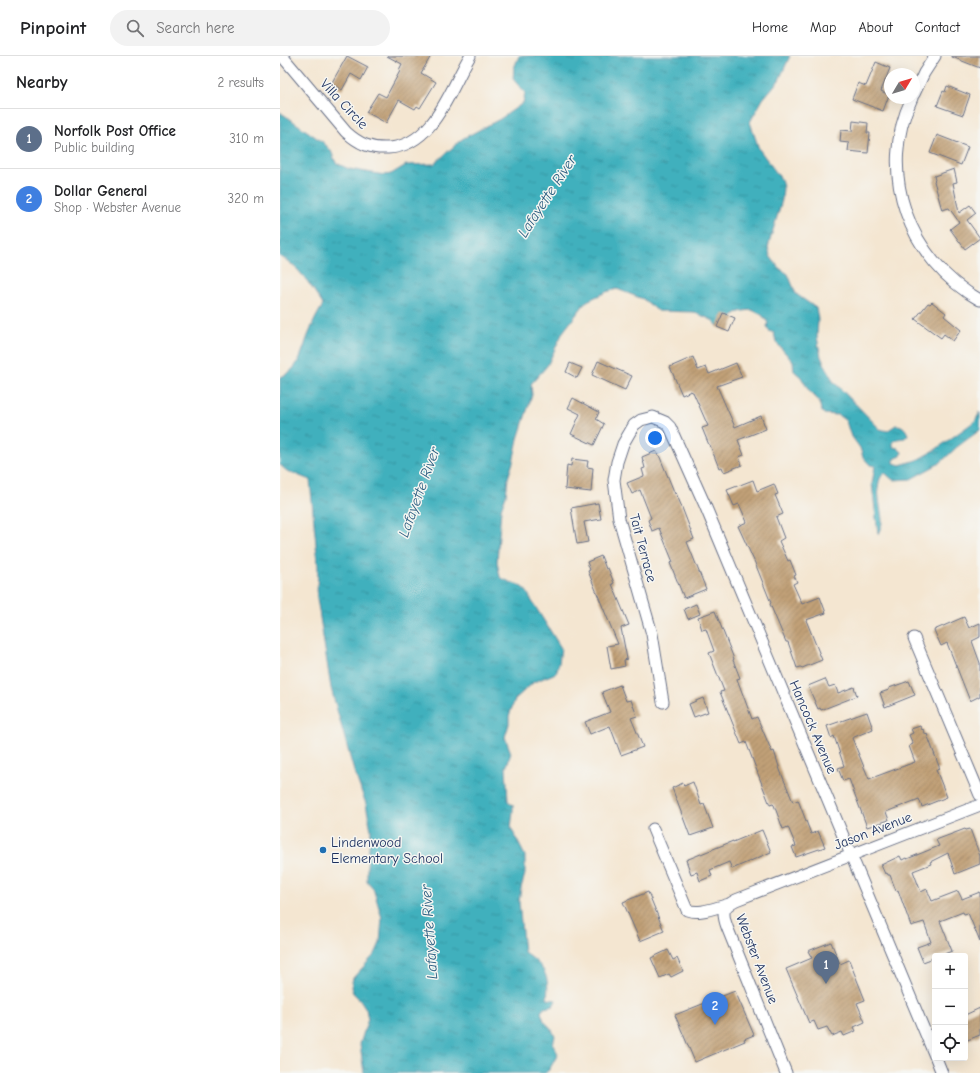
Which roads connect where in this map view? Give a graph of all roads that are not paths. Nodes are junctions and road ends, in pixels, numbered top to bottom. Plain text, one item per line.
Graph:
1 (282, 56) edge
2 (470, 56) edge
3 (935, 56) edge
4 (920, 81) edge
5 (910, 104) edge
6 (980, 300) edge
7 (653, 417) joint
8 (914, 638) dead end
9 (663, 702) dead end
10 (980, 795) edge
11 (980, 805) edge
12 (653, 830) dead end
13 (851, 856) junction
14 (777, 885) joint
15 (730, 904) junction
16 (932, 1050) edge
17 (937, 1061) edge
18 (786, 1073) edge
19 (942, 1073) edge

1 - 2 street, Villa Circle
3 - 4 street
5 - 6 street
7 - 9 street, Tait Terrace
7 - 13 street, Hancock Avenue
8 - 10 street
11 - 13 street, Jason Avenue
12 - 15 street
13 - 14 street, Jason Avenue
13 - 16 street, Hancock Avenue
14 - 15 street, Webster Avenue
15 - 18 street, Webster Avenue
17 - 19 street, Hancock Avenue

